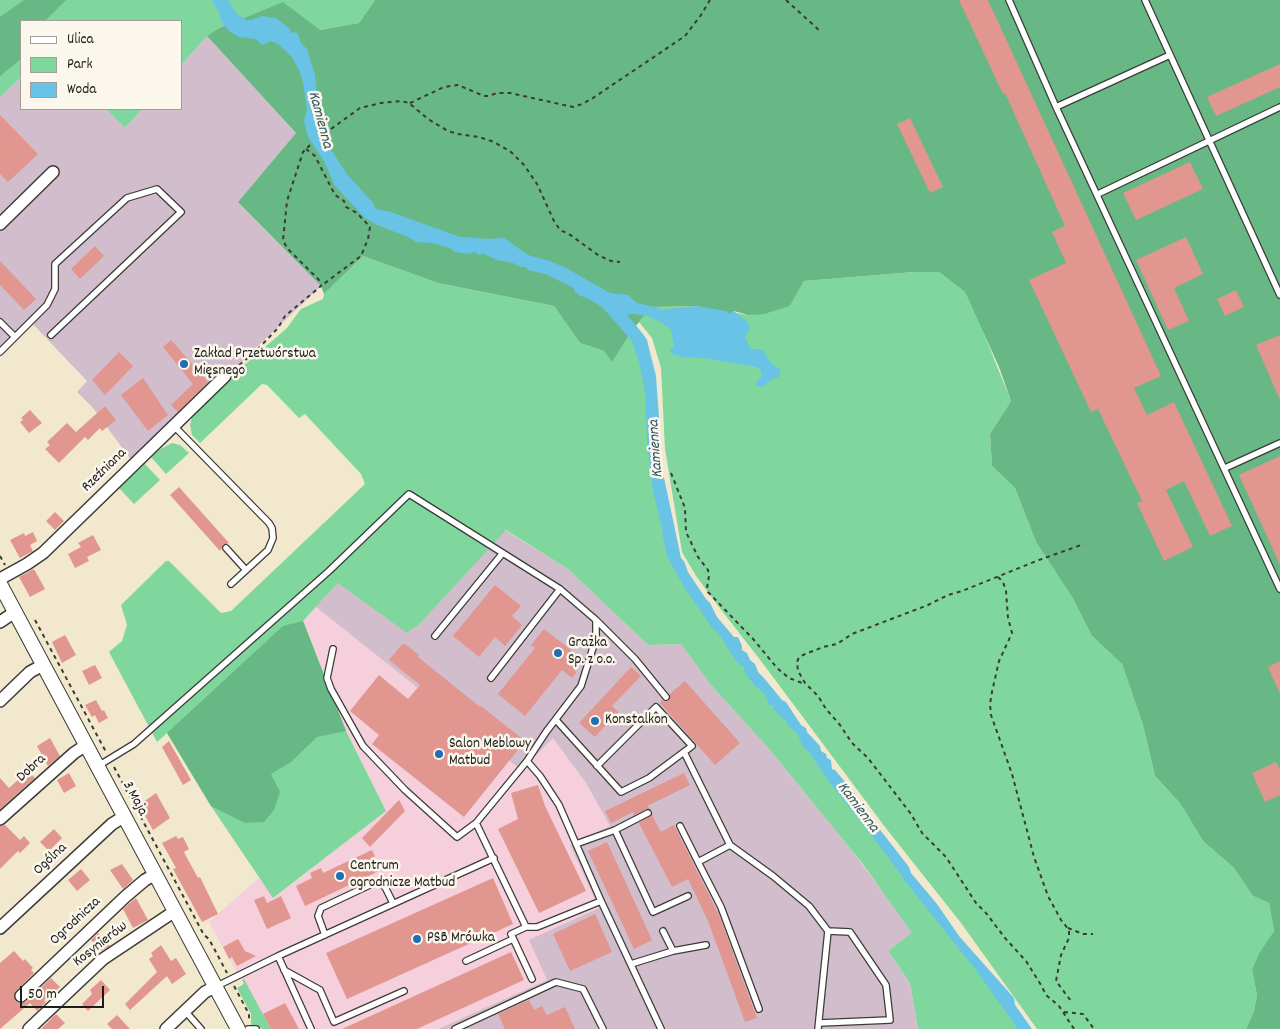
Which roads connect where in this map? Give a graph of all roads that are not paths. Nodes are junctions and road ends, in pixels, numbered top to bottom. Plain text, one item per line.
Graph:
1 (1009, 0) edge
2 (1144, 0) edge
3 (1170, 55) junction
4 (1280, 106) edge
5 (1056, 107) junction
6 (1209, 140) junction
7 (53, 172) dead end
8 (1098, 194) junction
9 (0, 224) edge
10 (1280, 295) edge
11 (0, 322) edge
12 (51, 335) dead end
13 (15, 337) junction
14 (0, 352) edge
15 (225, 376) road end
16 (174, 426) junction
17 (1280, 442) edge
18 (1225, 468) junction
19 (226, 548) dead end
20 (502, 554) junction
21 (245, 569) junction
22 (3, 579) edge
23 (231, 584) dead end
24 (560, 589) junction
25 (1280, 589) edge
26 (15, 612) junction
27 (596, 620) junction
28 (0, 622) edge
29 (435, 636) dead end
30 (334, 649) dead end
31 (43, 665) junction
32 (491, 678) dead end
33 (666, 697) dead end
34 (0, 701) edge
35 (556, 720) junction
36 (86, 745) junction
37 (684, 752) junction
38 (527, 761) junction
39 (104, 762) junction
40 (597, 766) junction
41 (648, 814) dead end
42 (124, 816) junction
43 (0, 819) edge
44 (476, 823) junction
45 (680, 826) dead end
46 (615, 830) junction
47 (576, 844) junction
48 (730, 845) junction
49 (494, 858) junction
50 (698, 862) junction
51 (156, 874) junction
52 (688, 896) dead end
53 (601, 901) junction
54 (393, 903) junction
55 (175, 910) junction
56 (526, 927) junction
57 (0, 928) edge
58 (663, 930) dead end
59 (828, 931) junction
60 (325, 934) junction
61 (513, 939) junction
62 (706, 945) dead end
63 (673, 951) junction
64 (278, 956) junction
65 (466, 961) dead end
66 (631, 964) junction
67 (284, 970) junction
68 (532, 979) dead end
69 (215, 987) junction
70 (404, 990) dead end
71 (20, 996) dead end
72 (759, 1009) dead end
73 (185, 1011) junction
74 (819, 1026) edge
75 (29, 1029) edge
76 (166, 1029) edge
77 (201, 1029) edge
78 (249, 1029) edge
79 (311, 1029) edge
80 (455, 1029) edge
81 (603, 1029) edge
82 (661, 1029) edge

1 - 5 lane
2 - 3 lane
3 - 5 lane
3 - 6 lane
4 - 6 lane
5 - 8 lane
6 - 8 lane
6 - 10 lane
7 - 9 street
8 - 18 lane
11 - 13 lane
12 - 13 lane
13 - 14 lane
15 - 16 street, Rzeźniana
16 - 21 lane
16 - 22 street, Rzeźniana
17 - 18 lane
18 - 25 lane
19 - 21 lane
20 - 24 lane
20 - 29 lane
20 - 39 lane
21 - 23 lane
22 - 26 street, 3 Maja
24 - 27 lane
24 - 32 lane
26 - 28 street
26 - 31 street, 3 Maja
27 - 33 lane
27 - 35 lane
30 - 44 lane
31 - 34 street
31 - 36 street, 3 Maja
35 - 38 lane
35 - 40 lane
36 - 39 street, 3 Maja
36 - 43 street, Dobra
37 - 40 lane
37 - 40 lane
37 - 48 lane
38 - 44 lane
38 - 47 lane
39 - 42 street, 3 Maja
41 - 46 lane
42 - 51 street, 3 Maja
42 - 57 street, Ogólna
44 - 49 lane
45 - 50 lane
46 - 47 lane
46 - 52 lane
47 - 53 lane
48 - 50 lane
48 - 59 lane
49 - 54 lane
49 - 56 lane
50 - 72 lane
51 - 55 street, 3 Maja
51 - 71 street, Ogrodnicza
53 - 56 lane
53 - 66 lane
54 - 60 lane
54 - 60 lane
55 - 69 street, 3 Maja
55 - 75 street, Kosynierów
56 - 61 lane
58 - 63 lane
59 - 74 lane
59 - 74 lane
60 - 64 lane
61 - 65 lane
61 - 68 lane
62 - 63 lane
63 - 66 lane
64 - 67 lane
64 - 69 lane
66 - 82 lane
67 - 70 lane
67 - 79 lane
69 - 73 street
69 - 78 street, 3 Maja
73 - 76 street
73 - 77 lane
80 - 81 lane

